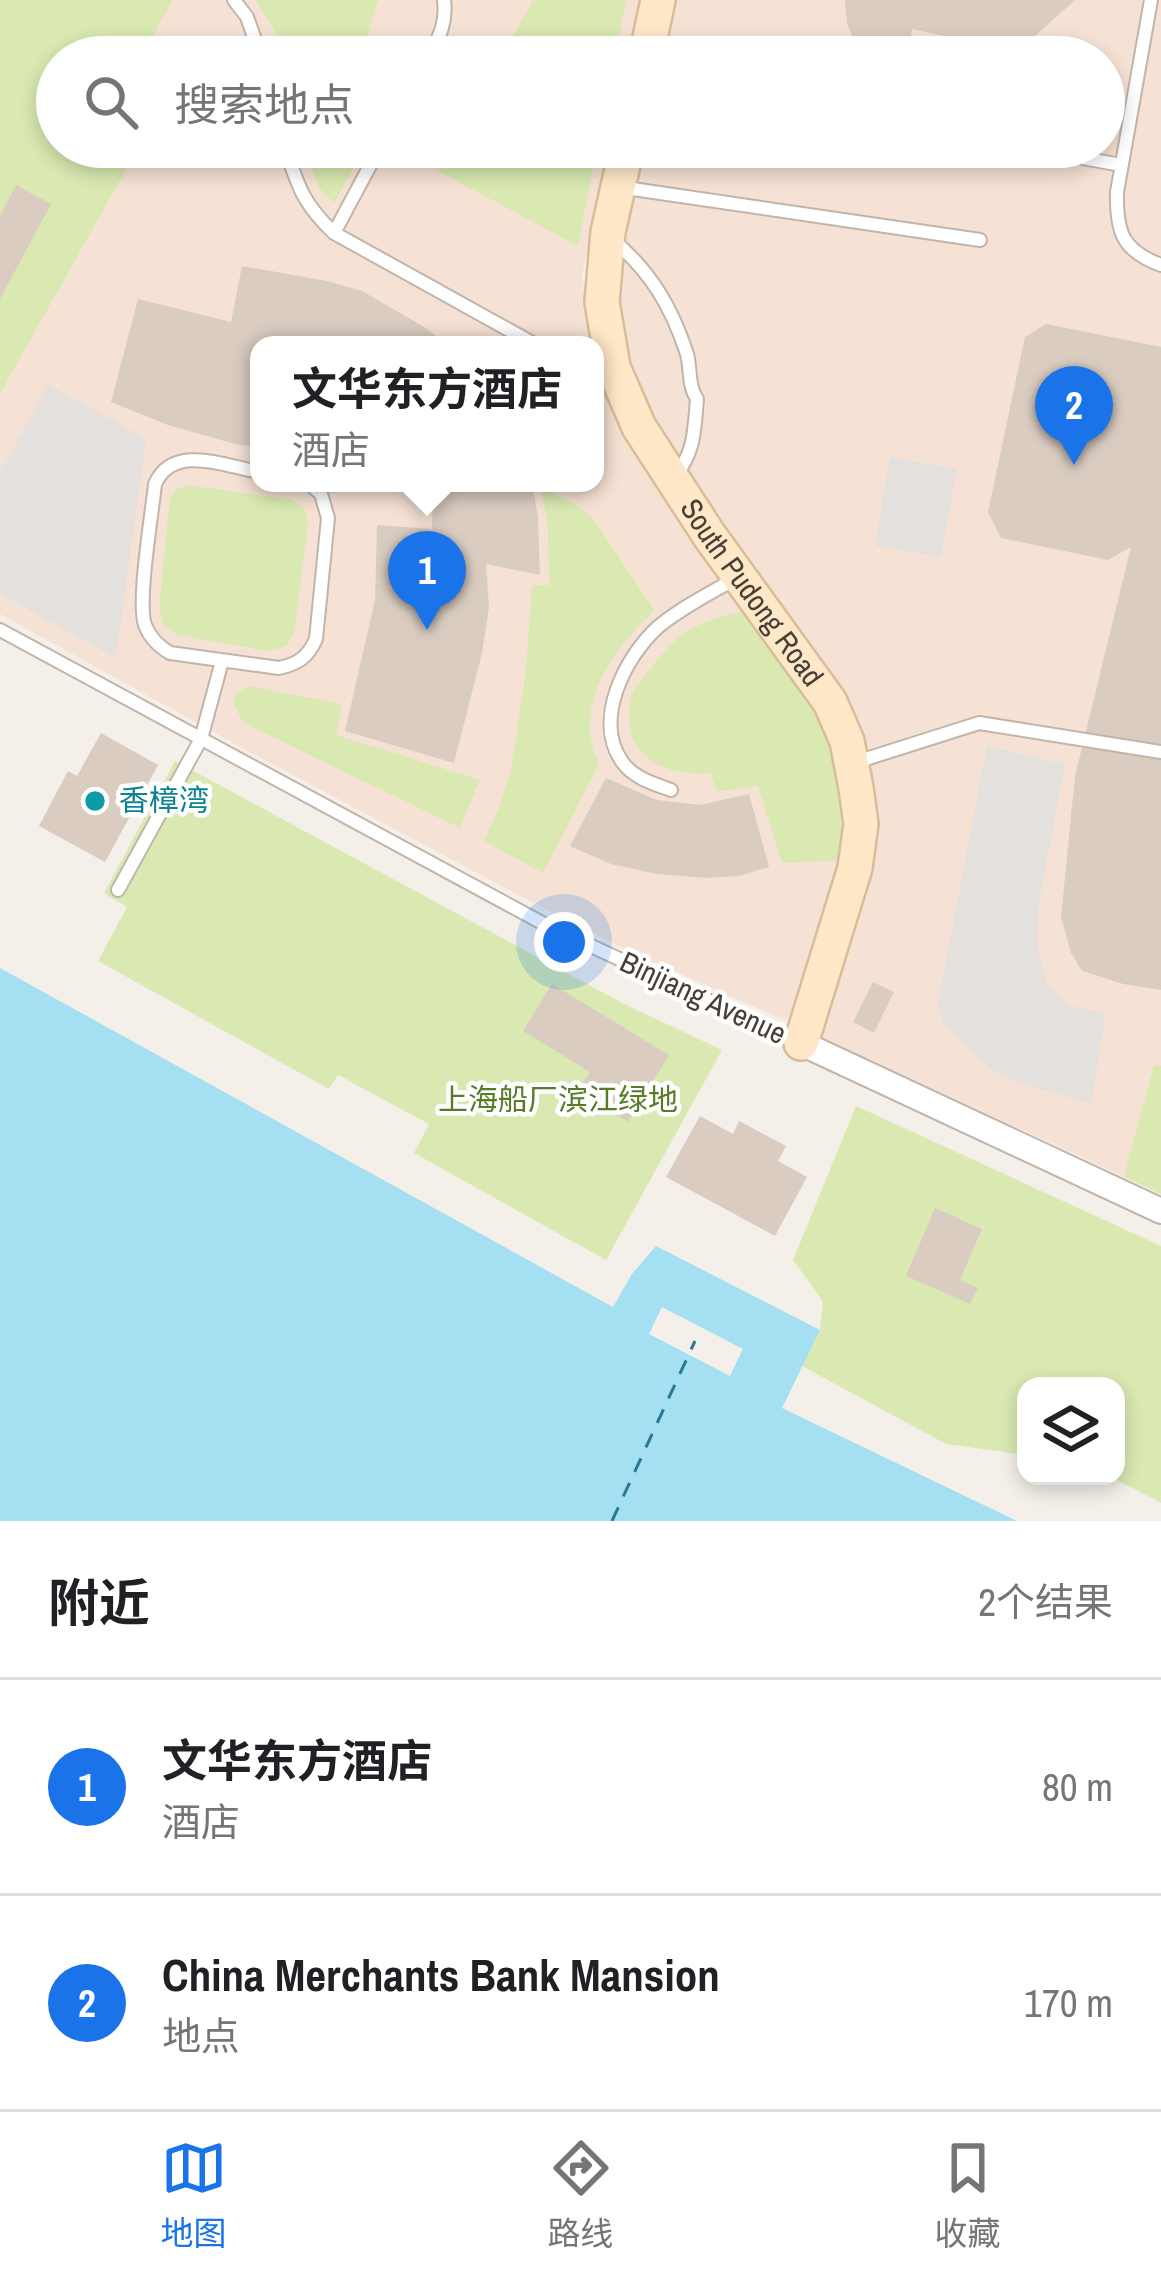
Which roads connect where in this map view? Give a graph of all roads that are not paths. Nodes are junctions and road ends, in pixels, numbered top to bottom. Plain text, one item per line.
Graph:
1 (235, 0) edge
2 (444, 0) edge
3 (658, 0) edge
4 (1150, 0) edge
5 (254, 36) edge
6 (440, 36) edge
7 (650, 36) edge
8 (1125, 142) edge
9 (292, 168) edge
10 (369, 168) edge
11 (622, 168) edge
12 (1121, 168) edge
13 (618, 187) junction
14 (334, 233) junction
15 (608, 236) junction
16 (980, 240) dead end
17 (1161, 265) edge
18 (520, 336) edge
19 (603, 336) edge
20 (604, 365) edge
21 (250, 470) edge
22 (673, 479) junction
23 (319, 492) edge
24 (740, 577) junction
25 (0, 630) edge
26 (222, 661) junction
27 (201, 739) junction
28 (1161, 752) edge
29 (851, 764) junction
30 (671, 790) dead end
31 (118, 890) dead end
32 (801, 1043) junction
33 (1161, 1211) edge

1 - 5 lane
2 - 6 lane
3 - 7 street
4 - 8 lane
9 - 14 lane
10 - 14 lane
11 - 13 street, South Pudong Road
12 - 17 lane
13 - 15 street, South Pudong Road
13 - 16 lane
14 - 18 lane
15 - 19 street, South Pudong Road
15 - 22 lane
20 - 22 street, South Pudong Road
21 - 26 lane
22 - 24 street, South Pudong Road
23 - 26 lane
24 - 29 street, South Pudong Road
24 - 30 lane
25 - 27 lane, Binjiang Avenue
26 - 27 lane
27 - 31 lane
27 - 32 lane, Binjiang Avenue
28 - 29 lane
29 - 32 street, South Pudong Road
32 - 33 street, Binjiang Avenue

